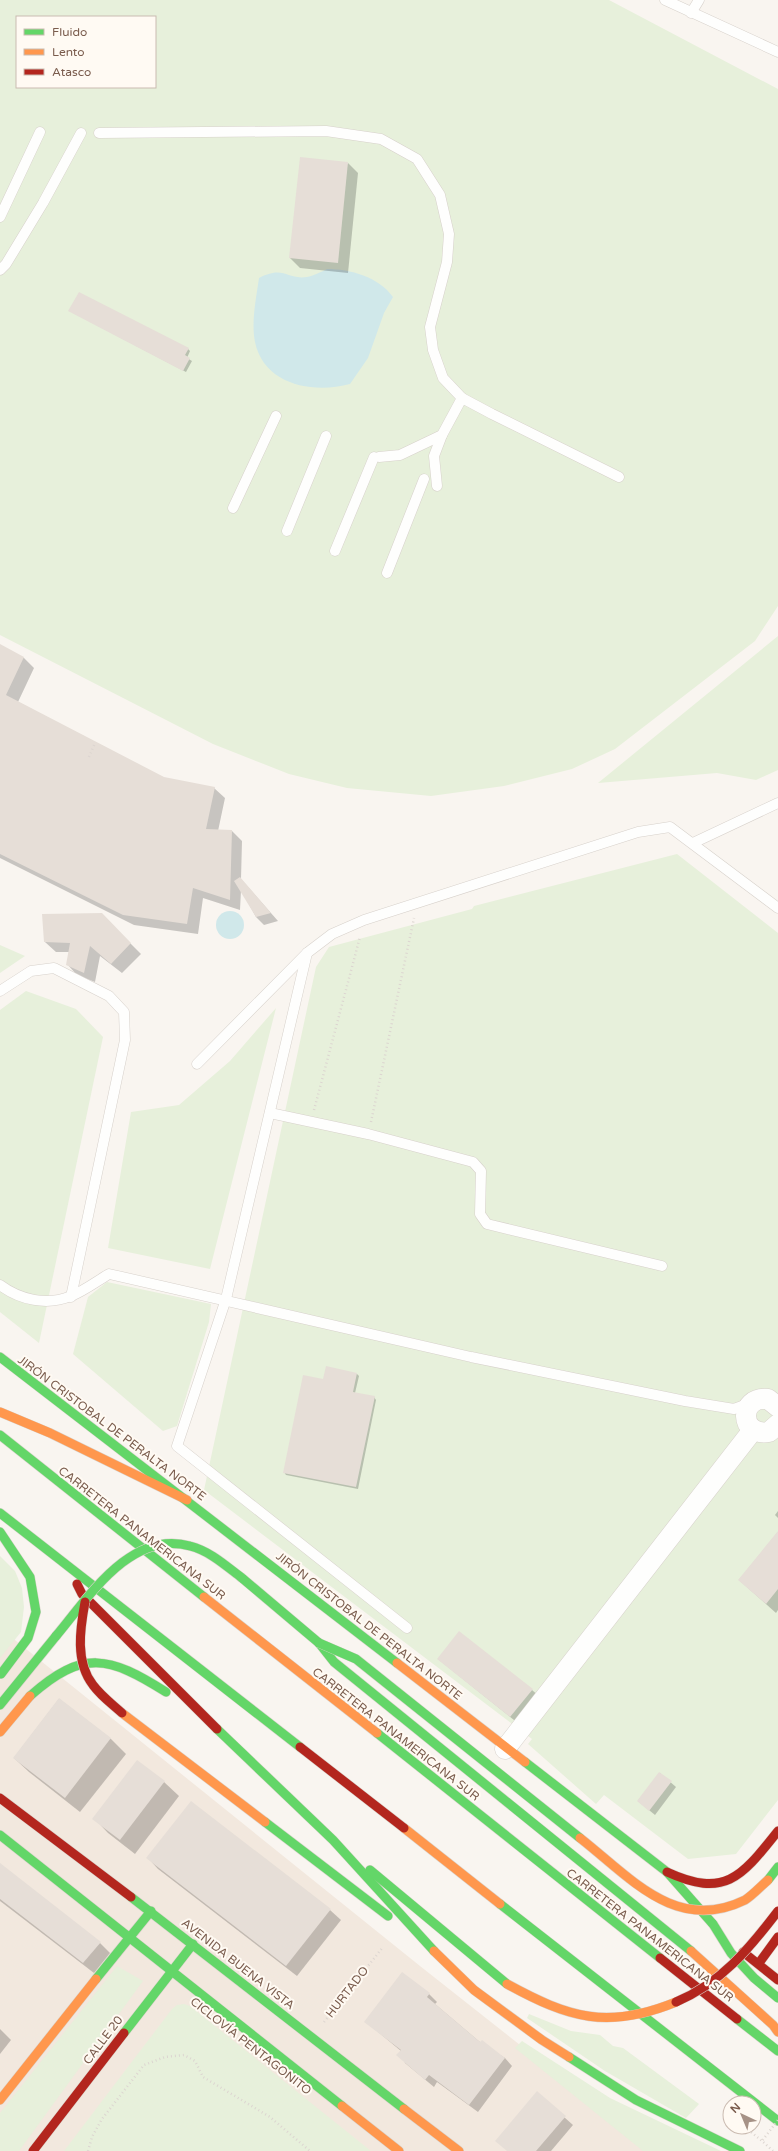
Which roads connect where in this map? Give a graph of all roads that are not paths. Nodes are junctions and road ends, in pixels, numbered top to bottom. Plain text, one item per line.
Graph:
1 (665, 0) edge
2 (699, 0) edge
3 (692, 13) junction
4 (778, 52) edge
5 (40, 132) dead end
6 (99, 132) dead end
7 (81, 133) dead end
8 (0, 217) edge
9 (0, 270) edge
10 (462, 398) junction
11 (276, 416) dead end
12 (442, 435) junction
13 (326, 436) dead end
14 (619, 477) dead end
15 (424, 479) dead end
16 (437, 486) dead end
17 (233, 508) dead end
18 (287, 531) dead end
19 (335, 551) dead end
20 (387, 573) dead end
21 (778, 804) edge
22 (693, 843) junction
23 (778, 908) edge
24 (307, 953) junction
25 (0, 991) edge
26 (197, 1064) dead end
27 (270, 1113) junction
28 (662, 1266) dead end
29 (0, 1285) edge
30 (71, 1297) junction
31 (226, 1299) junction
32 (0, 1357) edge
33 (776, 1401) edge
34 (752, 1403) junction
35 (0, 1412) edge
36 (778, 1424) edge
37 (753, 1430) junction
38 (0, 1435) edge
39 (187, 1500) junction
40 (0, 1512) edge
41 (0, 1532) edge
42 (63, 1560) junction
43 (85, 1602) junction
44 (407, 1628) dead end
45 (319, 1643) junction
46 (0, 1674) edge
47 (0, 1704) edge
48 (208, 1721) junction
49 (0, 1732) edge
50 (506, 1749) junction
51 (0, 1798) edge
52 (778, 1831) edge
53 (0, 1835) edge
54 (333, 1840) junction
55 (778, 1866) edge
56 (667, 1872) junction
57 (778, 1911) edge
58 (151, 1912) junction
59 (713, 1924) junction
60 (778, 1937) edge
61 (130, 1938) junction
62 (193, 1944) junction
63 (429, 1946) junction
64 (759, 1963) junction
65 (173, 1970) junction
66 (778, 1980) edge
67 (778, 1998) edge
68 (778, 2032) edge
69 (778, 2051) edge
70 (0, 2100) edge
71 (778, 2121) edge
72 (33, 2151) edge
73 (399, 2151) edge
74 (459, 2151) edge
75 (740, 2151) edge

1 - 3 lane
2 - 3 lane
3 - 4 lane
5 - 8 lane
6 - 10 lane
7 - 9 lane
10 - 12 lane
10 - 14 lane
11 - 17 lane
12 - 16 lane
12 - 19 lane
13 - 18 lane
15 - 20 lane
21 - 22 lane
22 - 23 lane
22 - 24 lane
24 - 26 lane
24 - 27 lane
25 - 30 lane
27 - 28 lane
27 - 31 lane
29 - 30 lane
30 - 31 lane
31 - 34 lane
31 - 44 lane
32 - 39 main road, JIRÓN CRISTOBAL DE PERALTA NORTE
33 - 34 street
34 - 37 street
35 - 39 main road
36 - 37 street
37 - 50 street
38 - 69 main road, CARRETERA PANAMERICANA SUR
39 - 50 main road, JIRÓN CRISTOBAL DE PERALTA NORTE
40 - 42 main road
41 - 46 main road
42 - 48 main road
42 - 71 main road
43 - 45 main road, bridge
43 - 47 main road, bridge
43 - 63 main road, bridge
45 - 55 main road, bridge
45 - 68 main road
48 - 49 main road
48 - 54 main road
50 - 56 main road, JIRÓN CRISTOBAL DE PERALTA NORTE
51 - 58 main road, AVENIDA BUENA VISTA
52 - 56 main road
53 - 61 main road
54 - 57 main road, bridge
54 - 63 main road
56 - 59 main road, JIRÓN CRISTOBAL DE PERALTA NORTE
58 - 61 main road
58 - 62 main road, AVENIDA BUENA VISTA
59 - 64 main road
59 - 67 main road
60 - 64 main road
61 - 65 main road
61 - 70 main road
62 - 65 main road, CALLE 20
62 - 74 main road, AVENIDA BUENA VISTA
63 - 75 main road
64 - 66 main road
65 - 72 main road, CALLE 20
65 - 73 main road

